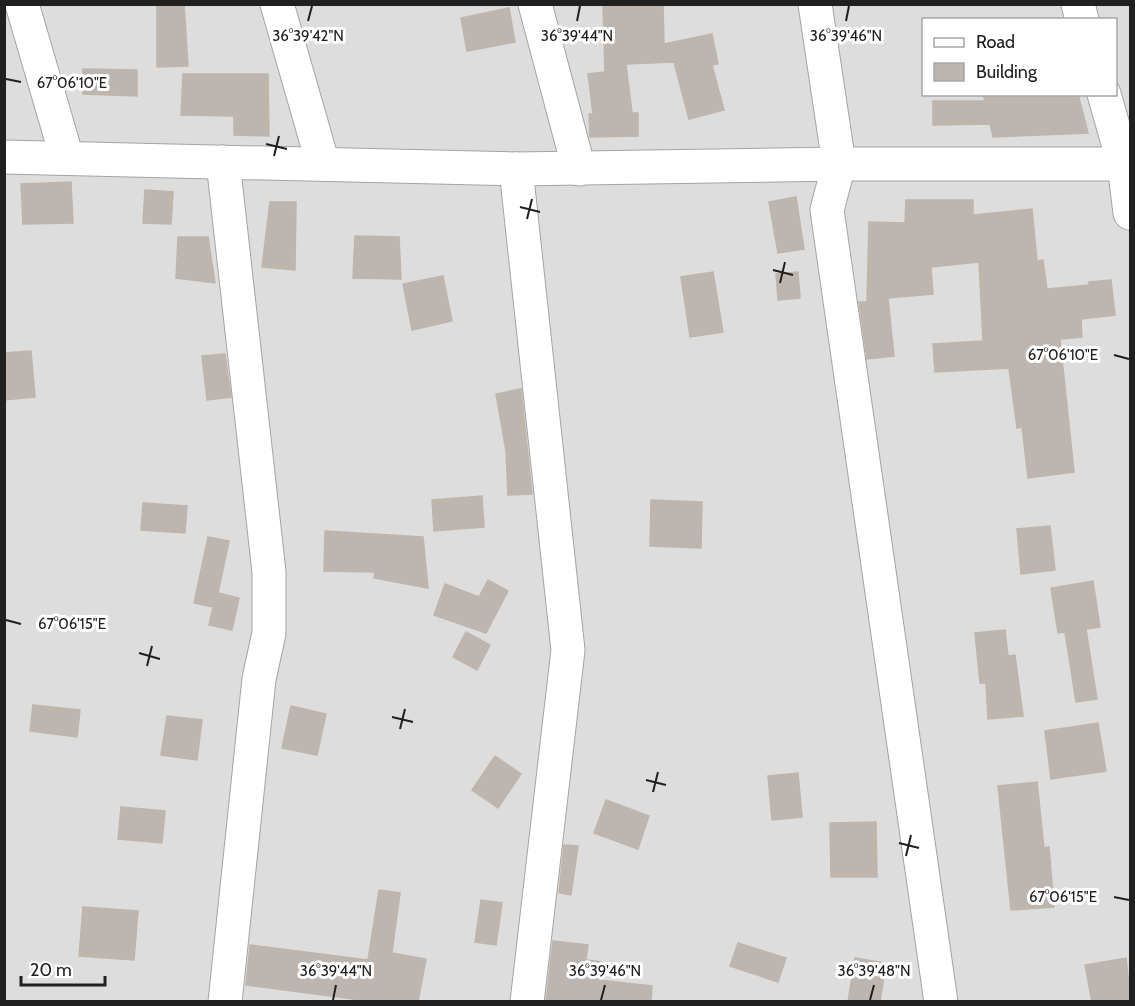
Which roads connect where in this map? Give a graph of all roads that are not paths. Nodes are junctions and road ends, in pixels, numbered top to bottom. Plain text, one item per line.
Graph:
1 (22, 4) edge
2 (277, 4) edge
3 (535, 4) edge
4 (815, 4) edge
5 (1105, 96) edge
6 (4, 156) edge
7 (67, 158) junction
8 (222, 162) junction
9 (839, 164) junction
10 (1127, 164) edge
11 (323, 165) junction
12 (516, 169) junction
13 (579, 169) junction
14 (1131, 213) edge
15 (225, 1002) edge
16 (527, 1002) edge
17 (941, 1002) edge

1 - 7 street
2 - 11 street
3 - 13 street
4 - 9 street
5 - 10 street
6 - 7 street
7 - 8 street
8 - 11 street
8 - 15 street
9 - 10 street
9 - 13 street
9 - 17 street
10 - 14 street
11 - 12 street
12 - 13 street
12 - 16 street

